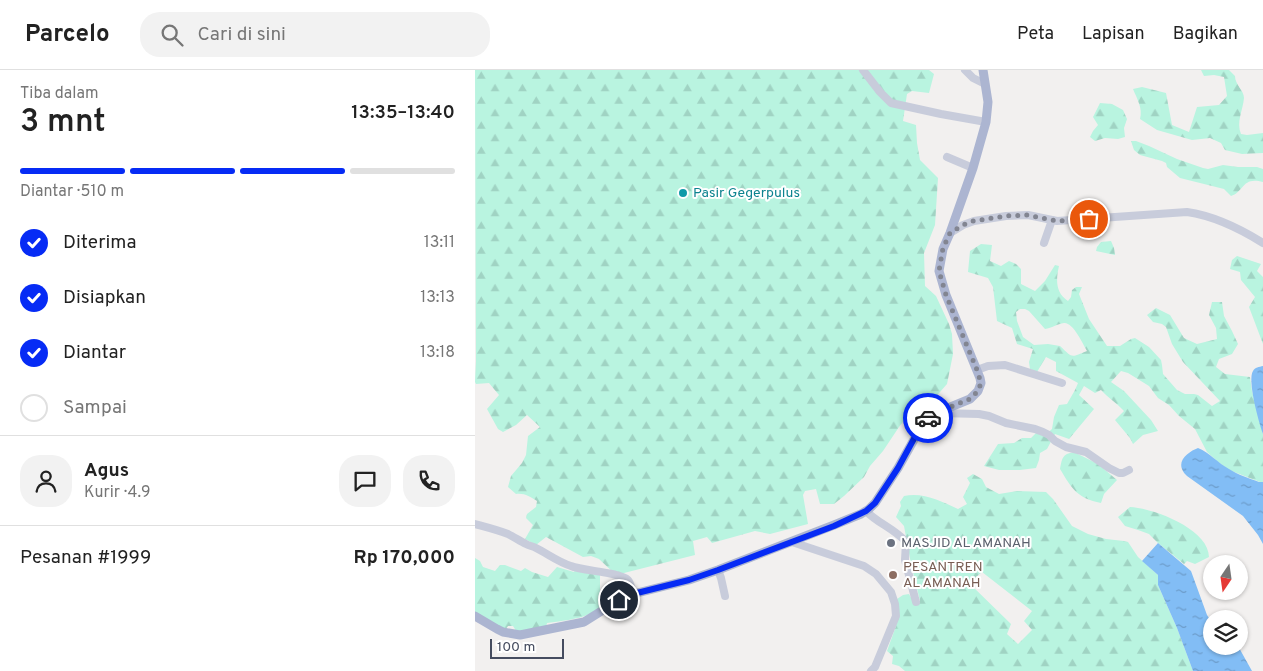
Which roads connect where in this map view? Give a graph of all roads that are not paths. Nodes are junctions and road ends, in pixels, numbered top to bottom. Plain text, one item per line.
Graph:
1 (863, 70) edge
2 (965, 70) edge
3 (983, 70) edge
4 (985, 84) junction
5 (986, 122) junction
6 (947, 157) dead end
7 (973, 168) junction
8 (1052, 220) junction
9 (950, 233) junction
10 (1044, 242) dead end
11 (1263, 243) edge
12 (977, 370) junction
13 (1061, 383) dead end
14 (935, 413) junction
15 (1129, 470) dead end
16 (866, 511) junction
17 (475, 524) edge
18 (792, 542) junction
19 (718, 570) junction
20 (633, 594) junction
21 (725, 596) dead end
22 (916, 602) dead end
23 (475, 616) edge
24 (871, 671) edge

1 - 5 street
2 - 4 street
3 - 4 main road
4 - 5 main road
5 - 7 main road
6 - 7 street
7 - 9 main road
8 - 9 street
8 - 10 street
8 - 11 street
9 - 12 main road
12 - 13 street
12 - 14 main road
14 - 15 street
14 - 16 main road
16 - 18 main road
16 - 22 street
17 - 20 street
18 - 19 main road
18 - 24 street
19 - 20 main road
19 - 21 street
20 - 23 main road

